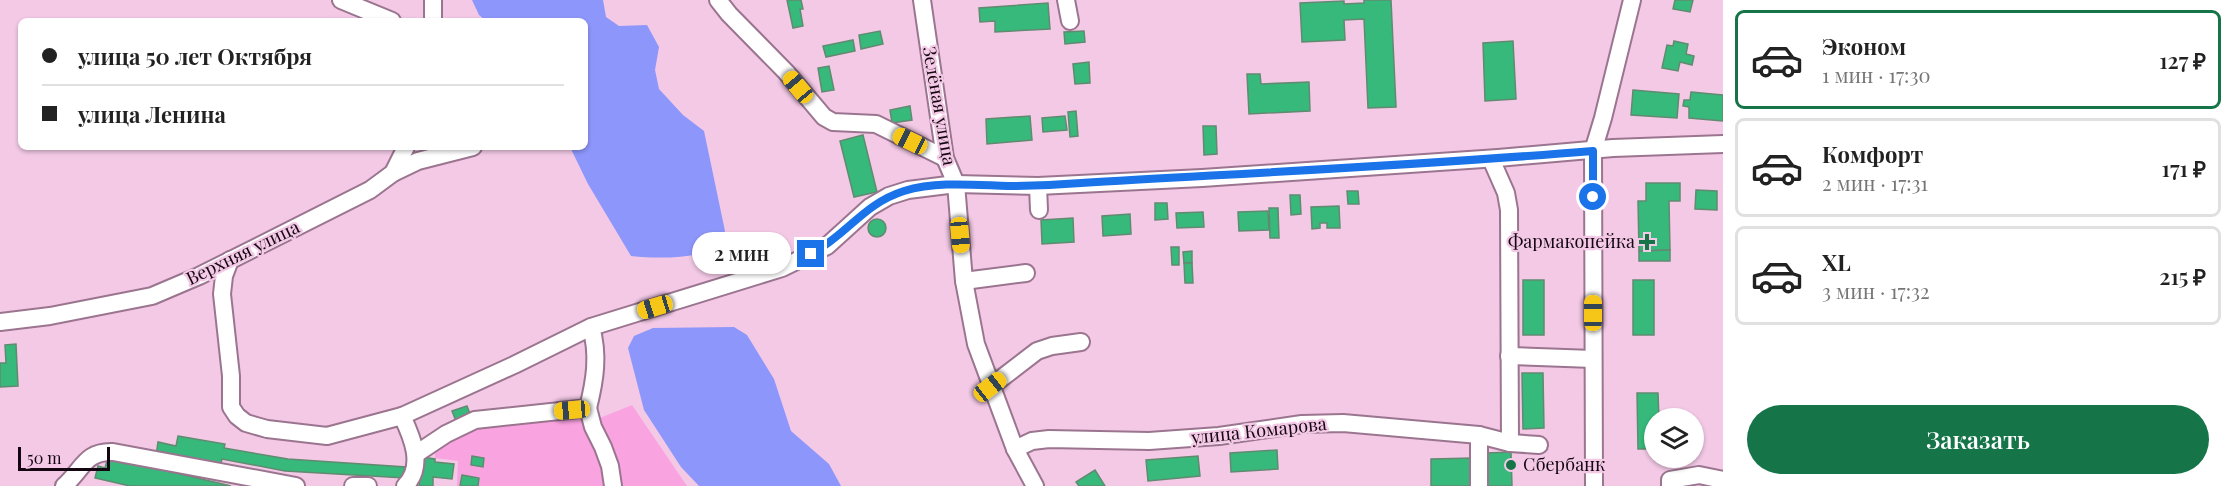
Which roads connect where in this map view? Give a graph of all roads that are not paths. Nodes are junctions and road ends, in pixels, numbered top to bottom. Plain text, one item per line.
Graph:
1 (341, 0) edge
2 (433, 0) edge
3 (718, 0) edge
4 (922, 0) edge
5 (1066, 0) edge
6 (1632, 0) edge
7 (385, 18) edge
8 (433, 18) edge
9 (1070, 21) dead end
10 (1723, 144) edge
11 (404, 150) edge
12 (461, 150) edge
13 (1593, 151) junction
14 (945, 158) junction
15 (1491, 159) junction
16 (393, 173) junction
17 (956, 184) junction
18 (1038, 186) junction
19 (1039, 210) dead end
20 (230, 260) junction
21 (1026, 273) dead end
22 (199, 276) junction
23 (964, 281) junction
24 (222, 294) junction
25 (0, 322) edge
26 (591, 327) junction
27 (1081, 342) dead end
28 (1509, 356) junction
29 (1593, 359) junction
30 (990, 387) junction
31 (588, 408) junction
32 (402, 416) junction
33 (1479, 435) junction
34 (1510, 443) junction
35 (1539, 445) dead end
36 (1015, 449) junction
37 (416, 454) junction
38 (86, 460) junction
39 (1723, 480) edge
40 (1670, 483) edge
41 (64, 486) edge
42 (80, 486) edge
43 (296, 486) edge
44 (353, 486) edge
45 (368, 486) edge
46 (405, 486) edge
47 (613, 486) edge
48 (1035, 486) edge
49 (1479, 486) edge
50 (1594, 486) edge

1 - 7 street
2 - 8 street
3 - 14 street
4 - 14 street, Зелёная улица
5 - 9 street
6 - 13 street
10 - 13 street
11 - 16 street
12 - 16 street, Верхняя улица
13 - 15 street
13 - 29 street
14 - 17 street, Зелёная улица
15 - 18 street
15 - 28 street
16 - 20 street, Верхняя улица
17 - 18 street
17 - 23 street, Зелёная улица
17 - 26 street
18 - 19 street
20 - 22 street, Верхняя улица
20 - 24 street
21 - 23 street
22 - 24 street
22 - 25 street, Верхняя улица
23 - 30 street, Зелёная улица
24 - 32 street
26 - 31 street
26 - 32 street
27 - 30 street
28 - 29 street
28 - 34 street
29 - 50 street
30 - 36 street, Зелёная улица
31 - 37 street
31 - 47 street
32 - 37 street
33 - 34 street, улица Комарова
33 - 36 street, улица Комарова
33 - 49 street
34 - 35 street, улица Комарова
36 - 48 street, Зелёная улица
37 - 46 street
38 - 41 street
38 - 42 street
38 - 43 street
39 - 40 street
44 - 45 street

